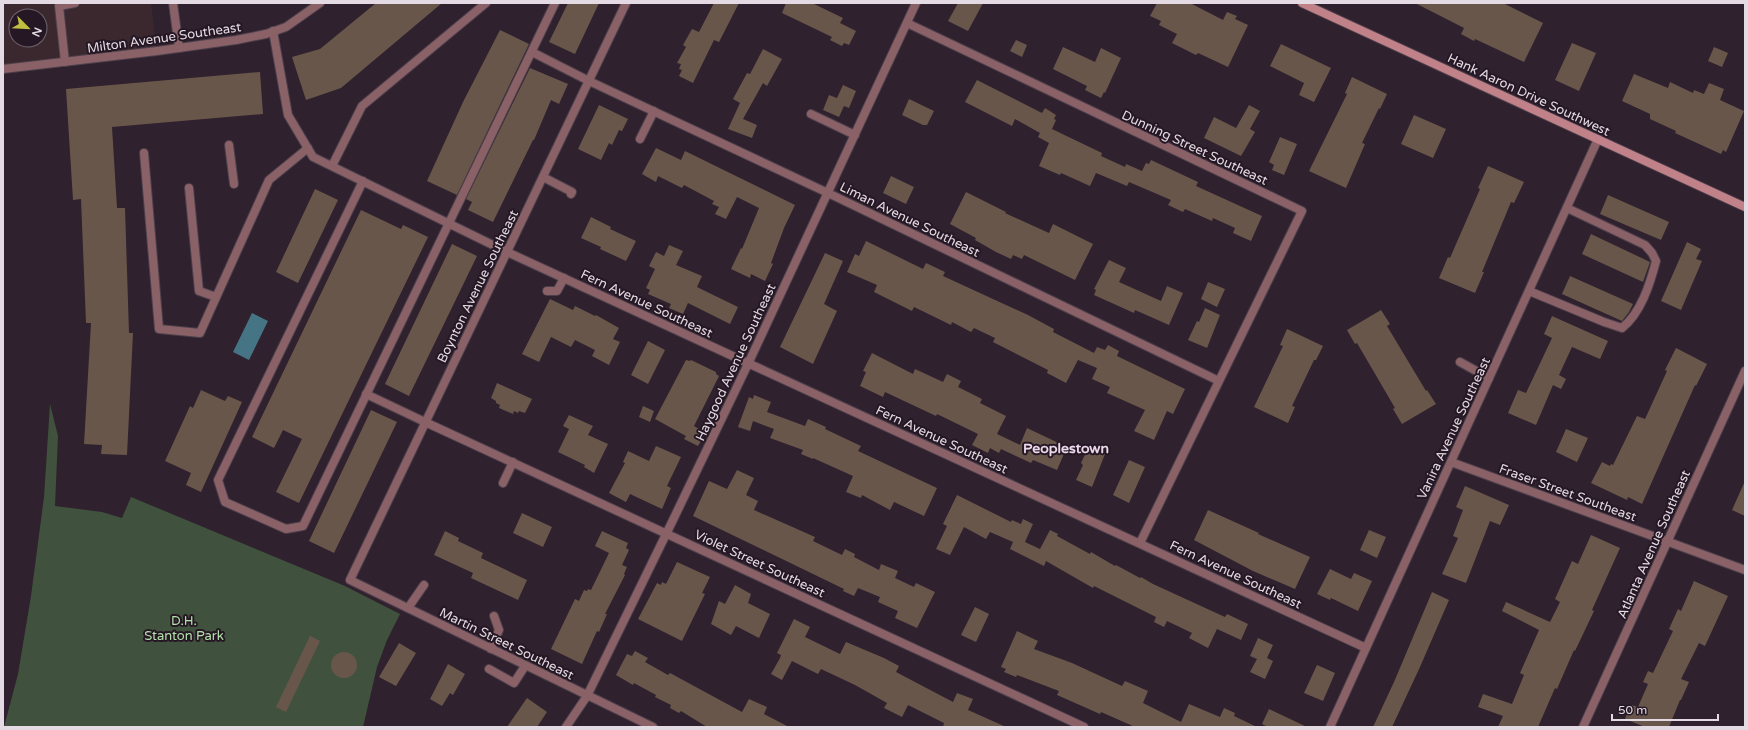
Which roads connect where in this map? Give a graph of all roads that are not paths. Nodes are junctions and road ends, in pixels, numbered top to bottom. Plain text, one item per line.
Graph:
1 (75, 3) edge
2 (173, 3) edge
3 (320, 3) edge
4 (486, 3) edge
5 (555, 3) edge
6 (626, 3) edge
7 (916, 3) edge
8 (1302, 3) edge
9 (906, 23) junction
10 (272, 31) junction
11 (180, 48) junction
12 (532, 52) junction
13 (66, 62) junction
14 (3, 69) edge
15 (589, 81) junction
16 (654, 111) junction
17 (811, 114) dead end
18 (855, 134) junction
19 (640, 139) dead end
20 (1598, 139) junction
21 (229, 145) dead end
22 (308, 148) junction
23 (144, 153) dead end
24 (332, 166) junction
25 (543, 177) junction
26 (363, 181) junction
27 (234, 184) dead end
28 (189, 188) dead end
29 (828, 193) junction
30 (571, 194) dead end
31 (1745, 207) edge
32 (1567, 208) junction
33 (449, 223) junction
34 (507, 252) junction
35 (564, 278) junction
36 (547, 291) dead end
37 (1529, 291) junction
38 (216, 297) junction
39 (1460, 362) dead end
40 (748, 364) junction
41 (1745, 371) edge
42 (1489, 378) junction
43 (1219, 381) junction
44 (366, 394) junction
45 (425, 422) junction
46 (513, 462) junction
47 (1451, 462) junction
48 (503, 482) dead end
49 (666, 533) junction
50 (1668, 542) junction
51 (1140, 543) junction
52 (1745, 570) edge
53 (350, 580) joint
54 (424, 585) dead end
55 (408, 608) junction
56 (494, 616) dead end
57 (1366, 648) junction
58 (491, 649) junction
59 (525, 666) junction
60 (489, 669) dead end
61 (587, 696) junction
62 (566, 727) edge
63 (653, 727) edge
64 (1084, 727) edge
65 (1330, 727) edge
66 (1583, 727) edge

1 - 13 street
2 - 11 street
3 - 10 street, Milton Avenue Southeast
4 - 24 street
5 - 12 street
6 - 15 street, Boynton Avenue Southeast
7 - 9 street, Haygood Avenue Southeast
8 - 20 main road, Hank Aaron Drive Southwest
9 - 18 street, Haygood Avenue Southeast
9 - 43 street, Dunning Street Southeast
10 - 11 street, Milton Avenue Southeast
10 - 22 street, Fern Avenue Southeast
11 - 13 street, Milton Avenue Southeast
12 - 15 street, Liman Avenue Southeast
12 - 33 street
13 - 14 street, Milton Avenue Southeast
15 - 16 street, Liman Avenue Southeast
15 - 25 street, Boynton Avenue Southeast
16 - 19 street
16 - 29 street, Liman Avenue Southeast
17 - 18 street
18 - 29 street, Haygood Avenue Southeast
20 - 31 main road, Hank Aaron Drive Southwest
20 - 32 street, Vanira Avenue Southeast
21 - 27 street
22 - 24 street, Fern Avenue Southeast
22 - 38 street
23 - 38 street
24 - 26 street, Fern Avenue Southeast
25 - 30 street
25 - 34 street, Boynton Avenue Southeast
26 - 33 street, Fern Avenue Southeast
26 - 44 street
28 - 38 street
29 - 40 street, Haygood Avenue Southeast
29 - 43 street, Liman Avenue Southeast
32 - 37 street, Vanira Avenue Southeast
32 - 37 street
33 - 34 street, Fern Avenue Southeast
33 - 44 street
34 - 35 street, Fern Avenue Southeast
34 - 45 street, Boynton Avenue Southeast
35 - 36 street
35 - 40 street, Fern Avenue Southeast
37 - 42 street, Vanira Avenue Southeast
39 - 42 street
40 - 49 street, Haygood Avenue Southeast
40 - 51 street, Fern Avenue Southeast
41 - 50 street, Atlanta Avenue Southeast
42 - 47 street, Vanira Avenue Southeast
43 - 51 street
44 - 45 street, Violet Street Southeast
45 - 46 street, Violet Street Southeast
45 - 53 street, Boynton Avenue Southeast
46 - 48 street
46 - 49 street, Violet Street Southeast
47 - 50 street, Fraser Street Southeast
47 - 57 street, Vanira Avenue Southeast
49 - 61 street, Haygood Avenue Southeast
49 - 64 street, Violet Street Southeast
50 - 52 street, Fraser Street Southeast
50 - 66 street, Atlanta Avenue Southeast
51 - 57 street, Fern Avenue Southeast
53 - 55 street, Martin Street Southeast
54 - 55 street
55 - 58 street, Martin Street Southeast
56 - 58 street
57 - 65 street, Vanira Avenue Southeast
58 - 59 street, Martin Street Southeast
59 - 60 street
59 - 61 street, Martin Street Southeast
61 - 62 street, Haygood Avenue Southeast
61 - 63 street, Martin Street Southeast

